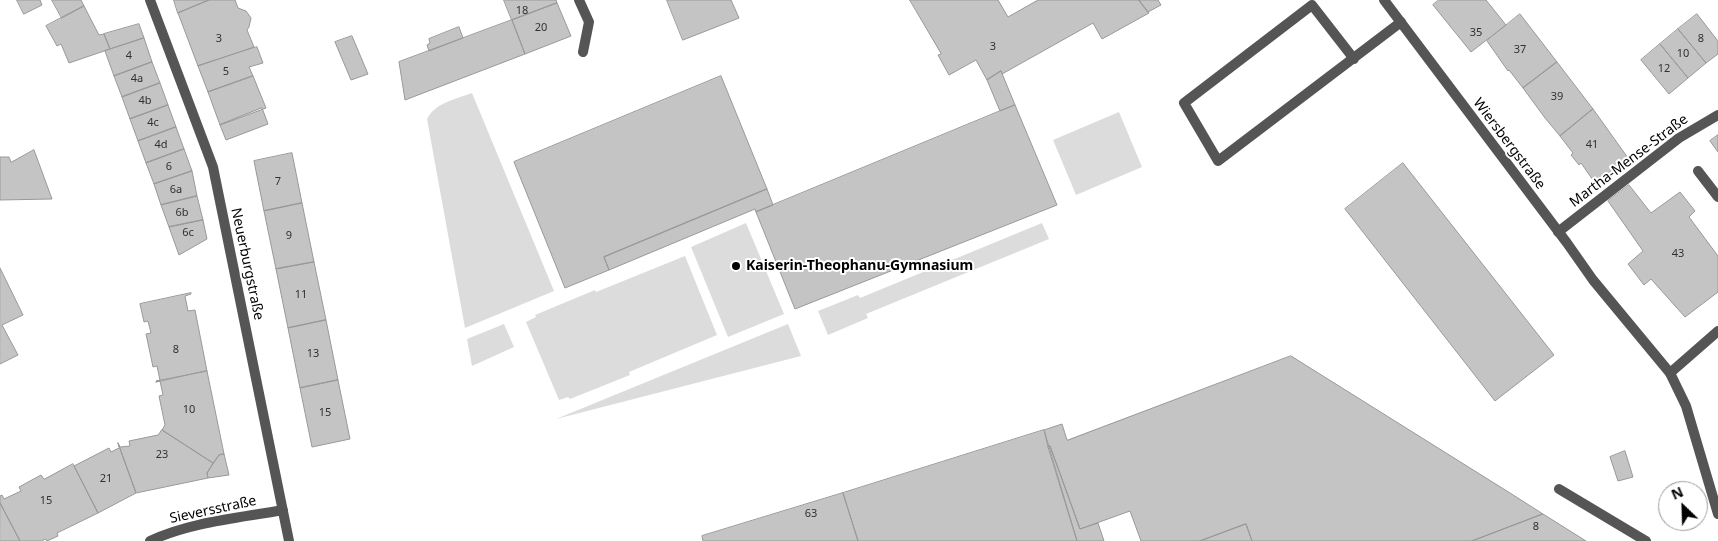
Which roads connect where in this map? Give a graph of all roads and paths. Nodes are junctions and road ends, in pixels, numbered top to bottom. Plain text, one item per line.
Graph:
1 (150, 0) edge
2 (580, 0) edge
3 (1384, 0) edge
4 (1401, 22) junction
5 (583, 52) dead end
6 (1354, 59) junction
7 (1718, 115) edge
8 (1698, 171) dead end
9 (1718, 197) edge
10 (1558, 232) junction
11 (1718, 332) edge
12 (1670, 373) junction
13 (1559, 489) dead end
14 (283, 510) junction
15 (1718, 514) edge
16 (150, 541) edge
17 (289, 541) edge
18 (1646, 541) edge

1 - 14 street, Neuerburgstraße
2 - 5 street
3 - 4 street, Wiersbergstraße
4 - 6 street
4 - 10 street, Wiersbergstraße
6 - 6 street
7 - 10 street, Martha-Mense-Straße
8 - 9 street
10 - 12 street, Wiersbergstraße
11 - 12 street
12 - 15 street, Wiersbergstraße
13 - 18 street
14 - 16 street, Sieversstraße
14 - 17 street, Neuerburgstraße

